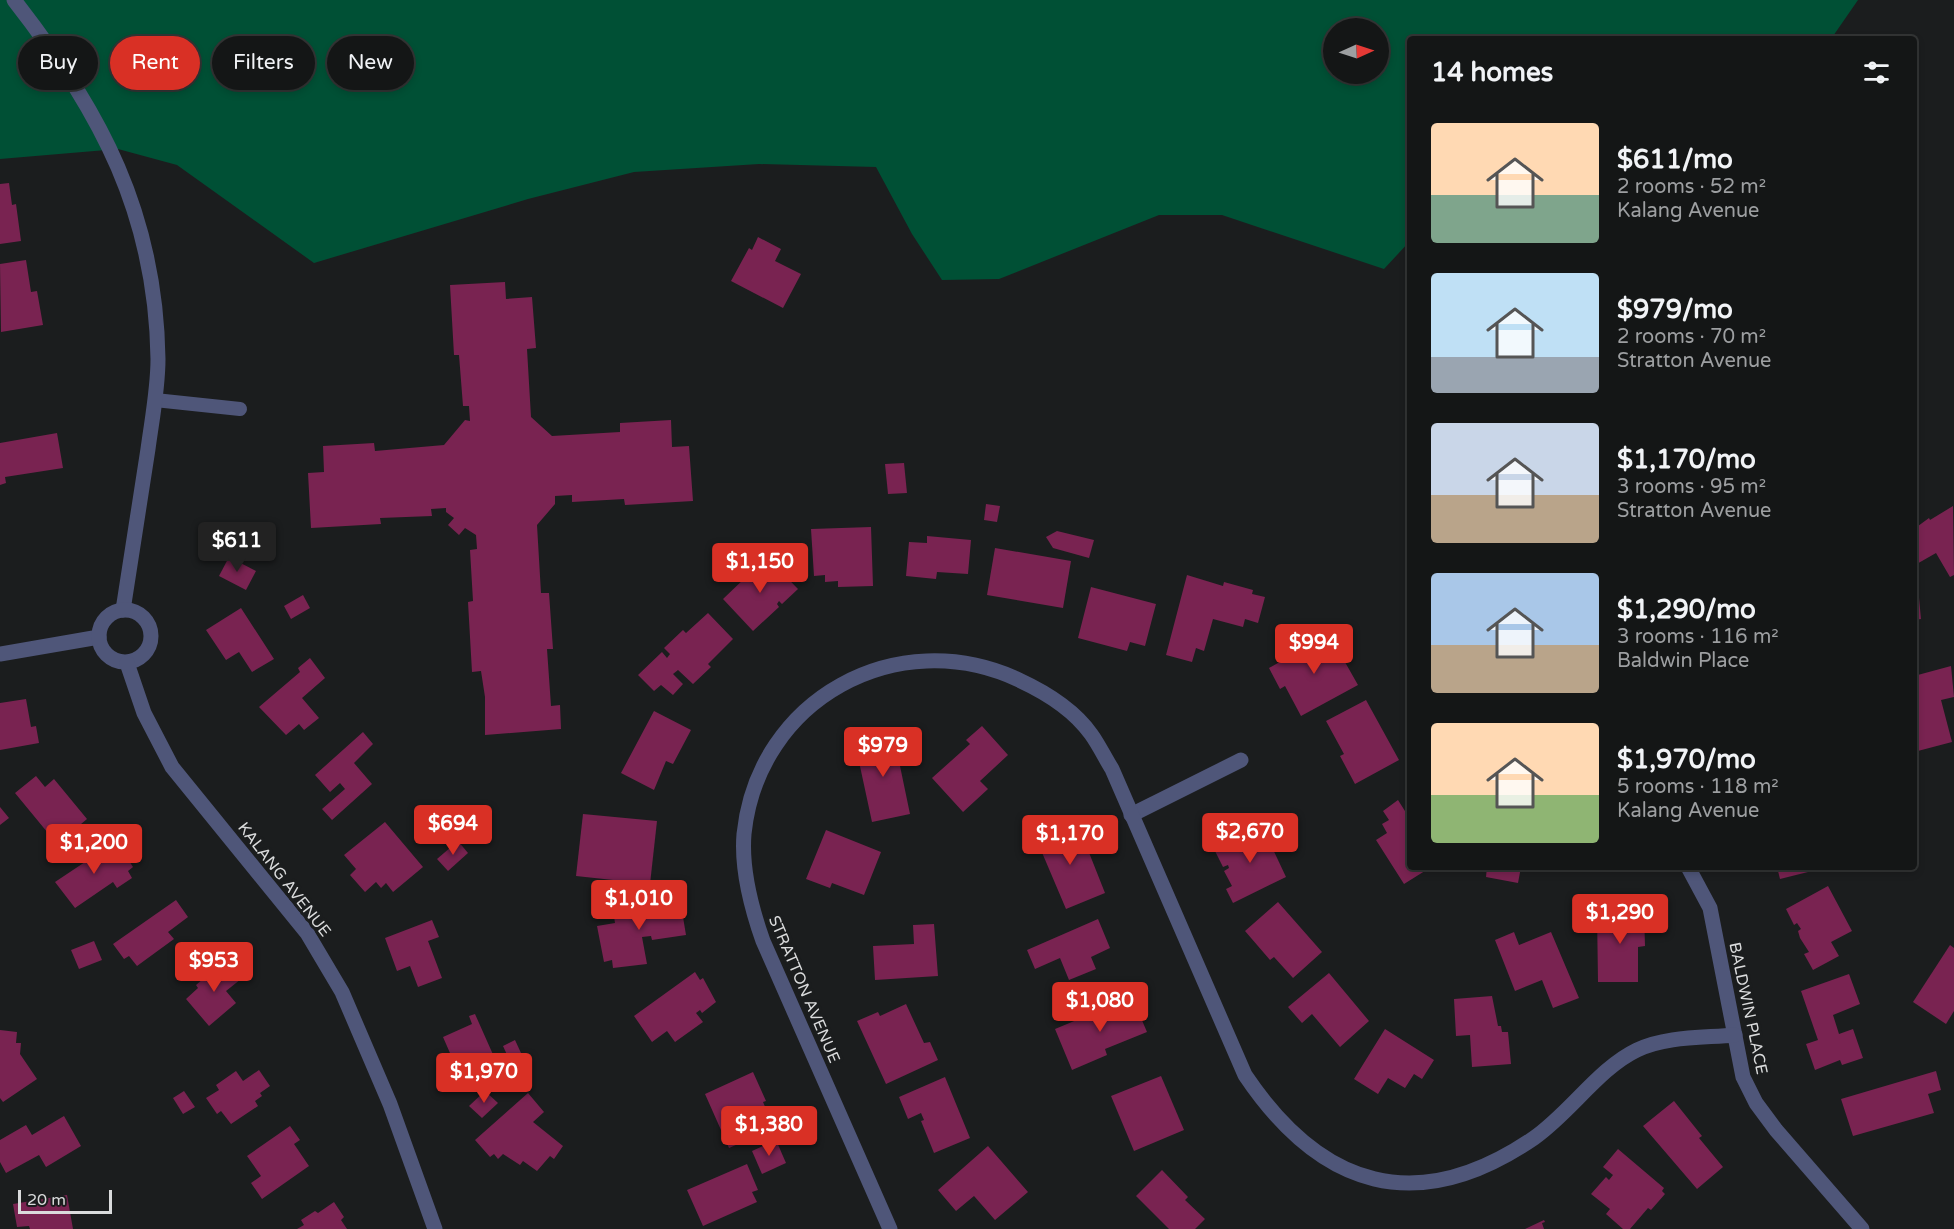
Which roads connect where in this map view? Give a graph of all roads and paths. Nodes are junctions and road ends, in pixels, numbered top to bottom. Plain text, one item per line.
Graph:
1 (14, 0) edge
2 (155, 400) junction
3 (240, 409) dead end
4 (123, 610) junction
5 (99, 637) junction
6 (0, 654) edge
7 (127, 663) junction
8 (1241, 760) dead end
9 (1131, 815) junction
10 (1690, 870) edge
11 (1735, 1035) junction
12 (435, 1229) edge
13 (890, 1229) edge
14 (1862, 1229) edge

1 - 2 street
2 - 3 lane
2 - 4 street
4 - 5 street
4 - 7 street
5 - 6 street
5 - 7 street
7 - 12 street, KALANG AVENUE
8 - 9 street
9 - 11 street, STRATTON AVENUE
9 - 13 street, STRATTON AVENUE
10 - 11 street, BALDWIN PLACE
11 - 14 street, BALDWIN PLACE

